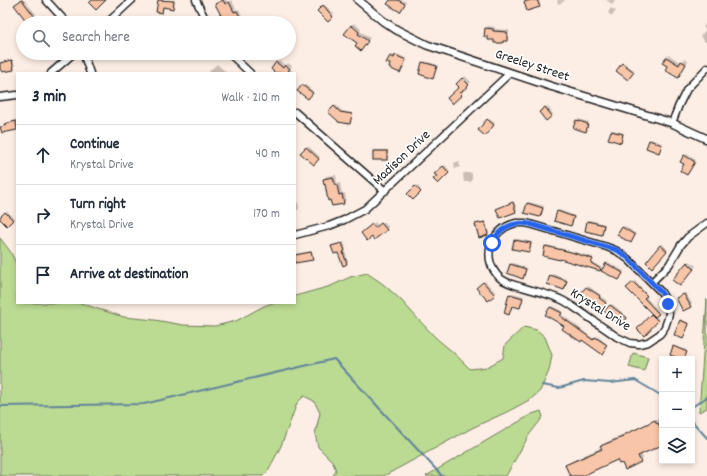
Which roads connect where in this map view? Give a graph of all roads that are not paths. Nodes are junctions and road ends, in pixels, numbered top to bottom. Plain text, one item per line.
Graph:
1 (46, 0) edge
2 (132, 0) edge
3 (196, 0) edge
4 (358, 0) edge
5 (61, 16) edge
6 (115, 16) edge
7 (204, 16) edge
8 (66, 60) edge
9 (85, 60) edge
10 (236, 60) edge
11 (707, 68) edge
12 (52, 72) edge
13 (90, 72) edge
14 (249, 72) edge
15 (510, 73) junction
16 (16, 95) edge
17 (0, 97) edge
18 (296, 113) edge
19 (672, 123) junction
20 (707, 139) edge
21 (385, 191) junction
22 (707, 223) edge
23 (296, 235) edge
24 (652, 282) junction

1 - 5 street
2 - 6 street
3 - 7 street
4 - 15 street, Greeley Street
8 - 12 street
9 - 13 street
10 - 14 street
11 - 19 street
15 - 19 street, Greeley Street
15 - 21 street, Madison Drive
16 - 17 street
18 - 21 street
19 - 20 street, Greeley Street
21 - 23 street, Madison Drive
22 - 24 street
24 - 24 street, Krystal Drive

